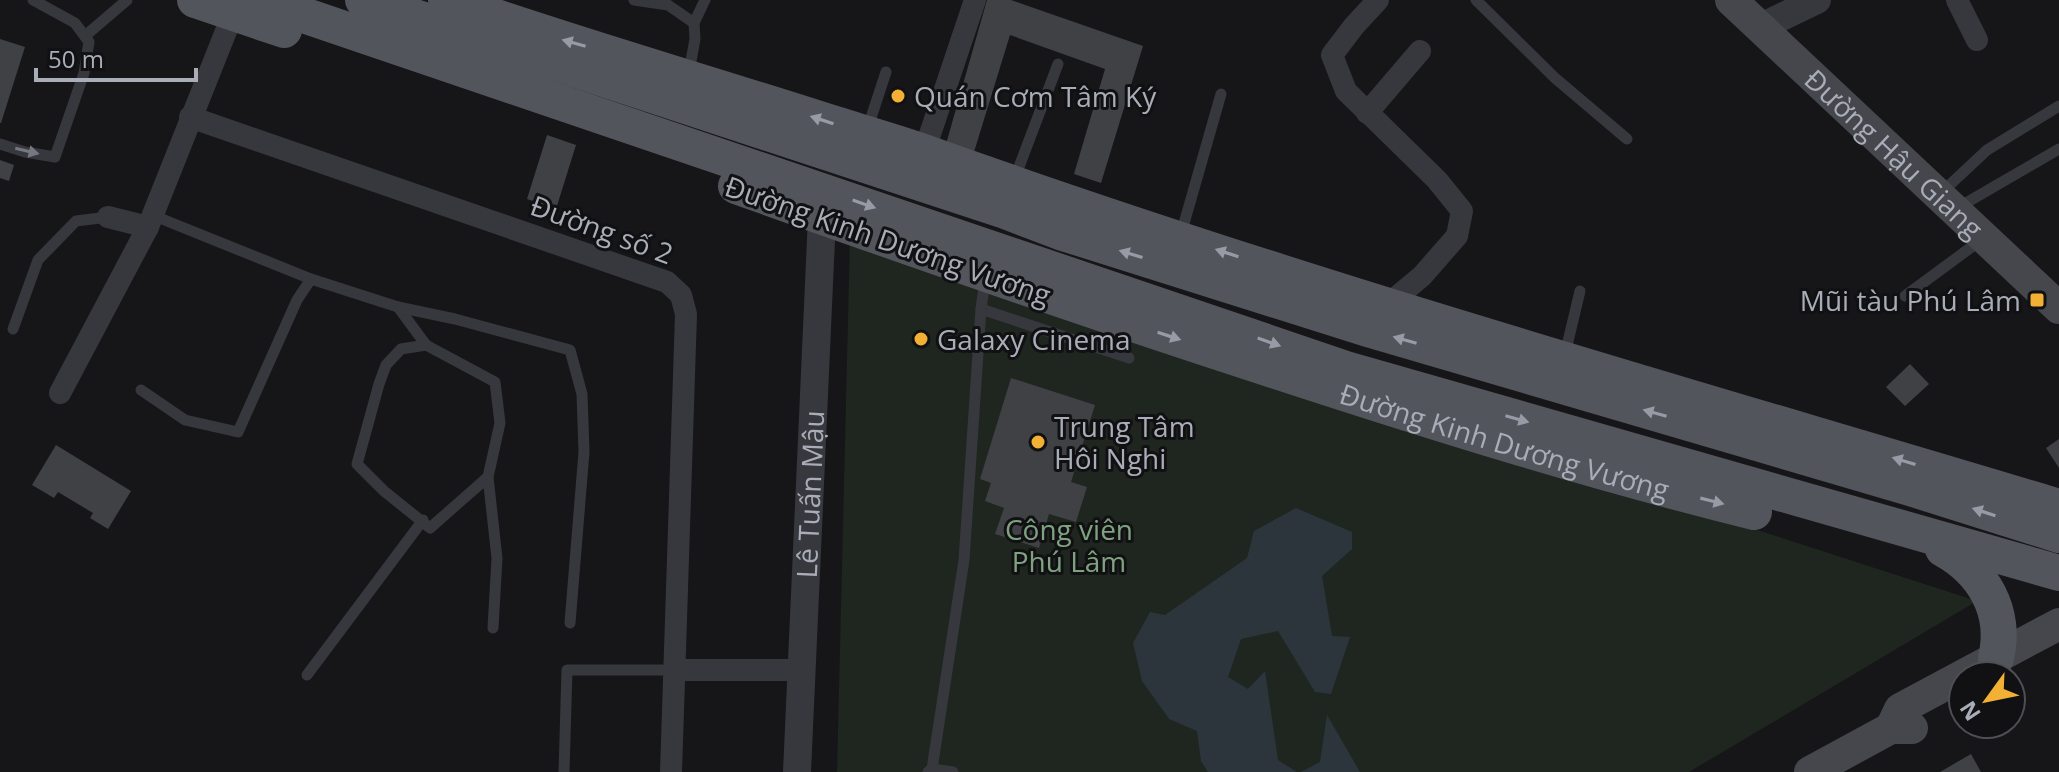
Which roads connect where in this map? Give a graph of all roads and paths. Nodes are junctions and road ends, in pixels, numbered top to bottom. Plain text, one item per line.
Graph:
1 (33, 0) edge
2 (127, 0) edge
3 (195, 0) edge
4 (363, 0) edge
5 (446, 0) edge
6 (634, 0) edge
7 (705, 0) edge
8 (975, 0) edge
9 (1378, 0) edge
10 (1476, 0) edge
11 (1731, 0) edge
12 (1817, 0) edge
13 (1957, 0) edge
14 (244, 4) edge
15 (694, 23) junction
16 (1761, 27) junction
17 (85, 36) junction
18 (1977, 40) dead end
19 (1420, 51) dead end
20 (1058, 64) dead end
21 (886, 72) dead end
22 (689, 77) junction
23 (1221, 94) dead end
24 (2059, 106) edge
25 (1367, 113) junction
26 (190, 117) junction
27 (866, 134) junction
28 (1627, 139) dead end
29 (0, 144) edge
30 (2059, 149) edge
31 (924, 152) junction
32 (1009, 198) junction
33 (1947, 202) junction
34 (823, 204) junction
35 (108, 217) joint
36 (150, 221) junction
37 (1984, 237) junction
38 (1180, 238) junction
39 (987, 277) junction
40 (311, 279) junction
41 (1580, 291) dead end
42 (1905, 296) dead end
43 (1386, 306) junction
44 (398, 307) junction
45 (2059, 308) edge
46 (13, 329) dead end
47 (426, 345) junction
48 (1129, 358) dead end
49 (1563, 358) junction
50 (141, 390) dead end
51 (60, 393) dead end
52 (488, 477) junction
53 (2059, 507) edge
54 (423, 520) junction
55 (1910, 532) junction
56 (2059, 535) edge
57 (2059, 573) edge
58 (570, 623) dead end
59 (2059, 624) edge
60 (493, 628) dead end
61 (2059, 648) edge
62 (2002, 660) edge
63 (2011, 660) edge
64 (2023, 660) edge
65 (674, 670) junction
66 (801, 670) junction
67 (307, 675) dead end
68 (1947, 690) edge
69 (1947, 709) edge
70 (1891, 728) junction
71 (930, 770) edge
72 (564, 772) edge
73 (671, 772) edge
74 (797, 772) edge
75 (953, 772) edge
76 (1810, 772) edge

1 - 17 lane
2 - 17 lane
3 - 14 main road, Đường Kinh Dương Vương
4 - 32 main road
22 -> 5 main road
6 - 15 lane
7 - 15 lane
8 - 31 street
9 - 25 street
10 - 28 lane
11 - 16 main road, Đường Hậu Giang
12 - 16 street
13 - 18 street
14 - 26 street
14 - 34 main road, Đường Kinh Dương Vương
15 - 22 lane
16 - 33 main road, Đường Hậu Giang
29 -> 17 lane
19 - 25 street
20 - 32 lane
21 - 27 lane
27 -> 22 main road
23 - 38 lane
24 - 33 lane
25 - 43 street
26 - 36 street
26 - 65 street, Đường số 2
27 - 31 main road
30 - 33 lane
31 - 32 main road
32 - 38 main road
32 - 39 main road
56 -> 32 main road
33 - 37 main road, Đường Hậu Giang
34 -> 39 main road, Đường Kinh Dương Vương
34 - 66 street, Lê Tuấn Mậu
35 - 36 street
35 - 46 lane
36 - 40 lane
36 - 51 street
37 - 42 lane
37 - 45 main road, Đường Hậu Giang
43 -> 38 main road
39 - 48 lane
39 -> 55 main road, Đường Kinh Dương Vương
39 - 71 lane
40 - 44 lane
40 - 50 lane
41 - 49 lane
43 - 49 main road
44 - 47 lane
44 - 58 lane
47 - 52 lane
47 - 54 lane
53 -> 49 main road
52 - 54 lane
52 - 60 lane
54 - 67 lane
55 - 57 main road, Đường Kinh Dương Vương
55 - 62 main road
59 - 63 main road
61 - 64 main road
65 - 66 street
65 - 72 lane
65 - 73 street, Đường số 2
66 - 74 street, Lê Tuấn Mậu
68 - 70 main road
69 - 70 main road
70 - 76 main road
71 - 75 lane

